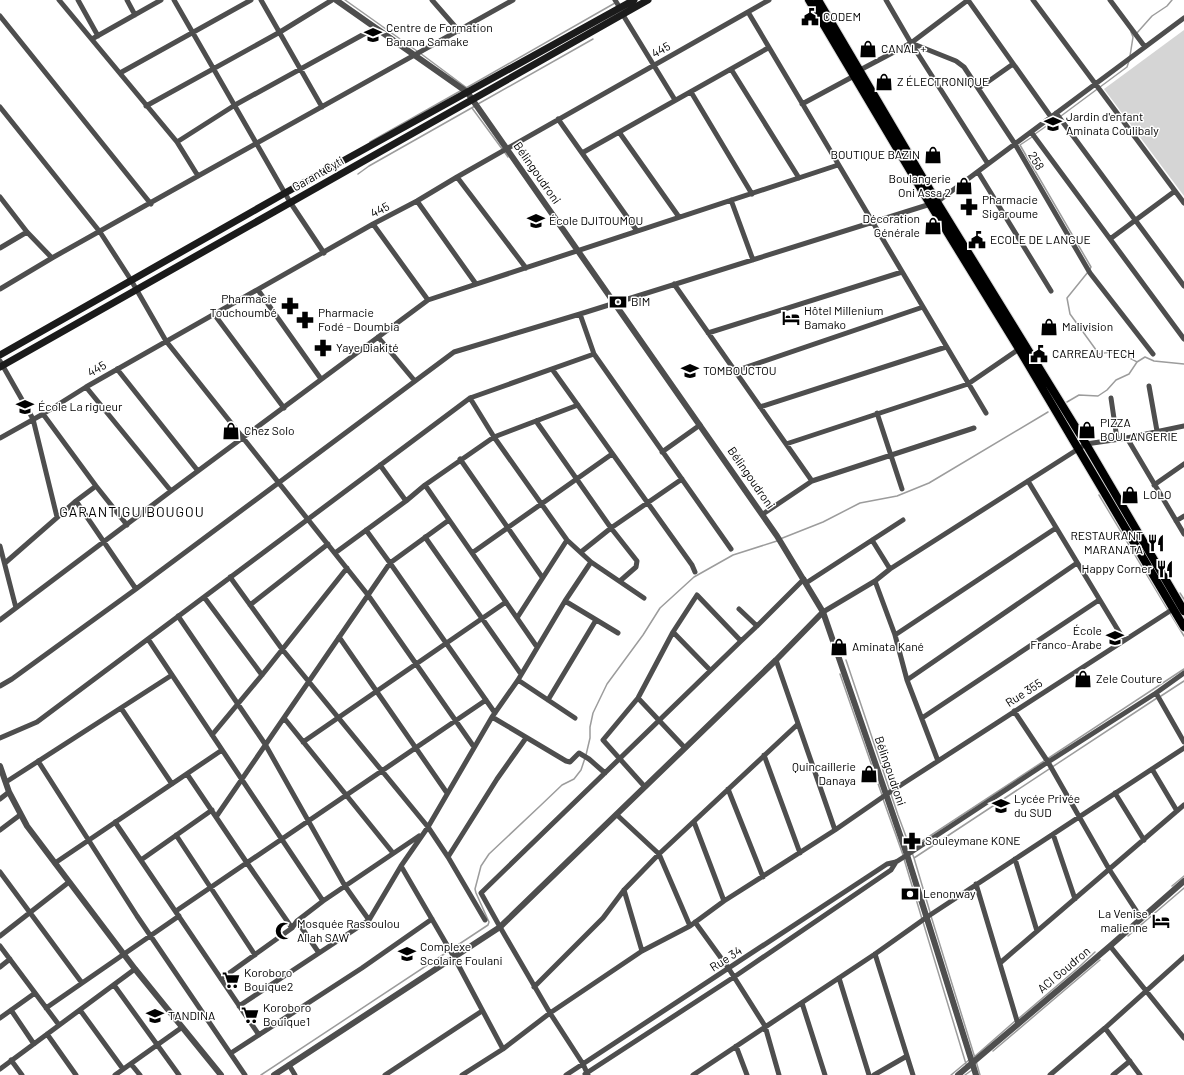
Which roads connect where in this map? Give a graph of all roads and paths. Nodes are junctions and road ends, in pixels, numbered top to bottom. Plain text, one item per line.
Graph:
1 (59, 0) edge
2 (78, 0) edge
3 (127, 0) edge
4 (161, 0) edge
5 (174, 0) edge
6 (251, 0) edge
7 (261, 0) edge
8 (332, 0) edge
9 (336, 0) edge
10 (432, 0) edge
11 (513, 0) edge
12 (615, 0) edge
13 (634, 0) edge
14 (648, 0) edge
15 (770, 0) edge
16 (809, 0) edge
17 (818, 0) edge
18 (968, 0) edge
19 (1033, 0) edge
20 (1110, 0) edge
21 (888, 1) edge
22 (621, 11) junction
23 (748, 12) junction
24 (135, 15) junction
25 (0, 16) edge
26 (1184, 18) edge
27 (375, 28) junction
28 (459, 31) junction
29 (280, 32) junction
30 (193, 33) junction
31 (98, 36) junction
32 (92, 39) junction
33 (911, 43) junction
34 (1145, 47) junction
35 (768, 48) junction
36 (414, 56) junction
37 (1013, 64) junction
38 (654, 65) junction
39 (214, 69) junction
40 (301, 69) junction
41 (731, 69) junction
42 (120, 73) junction
43 (857, 73) junction
44 (1095, 84) junction
45 (979, 88) junction
46 (467, 92) junction
47 (691, 92) junction
48 (472, 99) junction
49 (676, 100) junction
50 (802, 104) junction
51 (235, 105) junction
52 (146, 106) junction
53 (0, 107) edge
54 (322, 107) junction
55 (1054, 115) junction
56 (558, 119) junction
57 (619, 132) junction
58 (1031, 132) junction
59 (177, 142) junction
60 (256, 144) junction
61 (1015, 144) junction
62 (507, 149) junction
63 (582, 153) junction
64 (988, 164) junction
65 (838, 165) junction
66 (978, 172) junction
67 (198, 176) junction
68 (457, 177) junction
69 (799, 178) junction
70 (1175, 191) junction
71 (285, 193) junction
72 (752, 194) junction
73 (0, 197) edge
74 (732, 200) junction
75 (417, 201) junction
76 (290, 202) junction
77 (934, 203) junction
78 (1184, 203) edge
79 (151, 204) junction
80 (680, 217) junction
81 (1135, 220) junction
82 (872, 222) junction
83 (373, 224) junction
84 (638, 231) junction
85 (27, 232) junction
86 (100, 232) junction
87 (1110, 239) junction
88 (0, 248) edge
89 (578, 251) junction
90 (324, 253) junction
91 (52, 258) junction
92 (753, 260) junction
93 (526, 268) junction
94 (902, 272) junction
95 (131, 280) junction
96 (476, 284) junction
97 (674, 284) junction
98 (1184, 286) edge
99 (0, 289) edge
100 (137, 290) junction
101 (258, 290) junction
102 (1051, 292) dead end
103 (428, 300) junction
104 (615, 303) junction
105 (923, 307) junction
106 (214, 314) junction
107 (580, 314) junction
108 (708, 333) junction
109 (378, 337) junction
110 (1184, 339) edge
111 (166, 341) junction
112 (946, 347) junction
113 (1019, 349) junction
114 (594, 354) junction
115 (1153, 354) dead end
116 (0, 355) edge
117 (1, 364) edge
118 (117, 369) junction
119 (552, 369) junction
120 (734, 370) junction
121 (321, 379) junction
122 (414, 380) junction
123 (968, 384) junction
124 (1149, 386) dead end
125 (86, 387) junction
126 (470, 398) junction
127 (1111, 398) dead end
128 (578, 405) junction
129 (760, 407) junction
130 (284, 408) junction
131 (877, 413) junction
132 (43, 414) junction
133 (986, 414) dead end
134 (33, 419) junction
135 (536, 421) junction
136 (700, 425) junction
137 (1184, 426) edge
138 (974, 428) dead end
139 (1157, 431) junction
140 (494, 437) junction
141 (0, 438) edge
142 (243, 438) junction
143 (1127, 438) junction
144 (1117, 439) junction
145 (786, 444) junction
146 (1086, 444) junction
147 (1078, 449) junction
148 (662, 452) junction
149 (612, 454) junction
150 (891, 455) junction
151 (460, 459) junction
152 (1184, 464) edge
153 (380, 465) junction
154 (198, 471) junction
155 (577, 479) junction
156 (682, 480) junction
157 (812, 481) junction
158 (1028, 481) junction
159 (278, 482) junction
160 (425, 484) junction
161 (1154, 484) junction
162 (96, 486) junction
163 (902, 489) dead end
164 (171, 490) junction
165 (76, 501) junction
166 (406, 501) junction
167 (647, 503) junction
168 (541, 504) junction
169 (763, 514) junction
170 (1184, 516) edge
171 (57, 518) junction
172 (308, 519) junction
173 (448, 520) junction
174 (903, 520) dead end
175 (1176, 521) junction
176 (127, 525) junction
177 (507, 528) junction
178 (611, 528) junction
179 (1056, 528) junction
180 (366, 530) junction
181 (1184, 534) edge
182 (425, 538) junction
183 (566, 540) junction
184 (872, 540) junction
185 (104, 542) junction
186 (328, 544) junction
187 (0, 547) edge
188 (731, 549) dead end
189 (581, 552) junction
190 (335, 553) junction
191 (472, 553) junction
192 (591, 562) junction
193 (5, 563) junction
194 (390, 563) junction
195 (1078, 564) junction
196 (347, 568) junction
197 (890, 569) junction
198 (695, 572) dead end
199 (230, 577) junction
200 (542, 578) junction
201 (620, 581) junction
202 (805, 581) junction
203 (875, 581) junction
204 (136, 589) junction
205 (368, 595) junction
206 (204, 597) junction
207 (644, 598) dead end
208 (1099, 600) junction
209 (565, 601) junction
210 (506, 602) junction
211 (250, 605) junction
212 (16, 608) junction
213 (739, 609) dead end
214 (1173, 609) junction
215 (1184, 610) edge
216 (823, 612) junction
217 (178, 616) junction
218 (517, 618) junction
219 (482, 619) junction
220 (0, 620) edge
221 (596, 620) junction
222 (757, 626) junction
223 (1184, 627) edge
224 (673, 632) junction
225 (618, 633) dead end
226 (895, 635) junction
227 (340, 636) junction
228 (148, 639) junction
229 (1124, 640) junction
230 (741, 641) junction
231 (446, 643) junction
232 (537, 647) junction
233 (282, 649) junction
234 (776, 660) junction
235 (416, 664) junction
236 (710, 670) junction
237 (1184, 673) edge
238 (521, 674) junction
239 (172, 675) junction
240 (262, 675) junction
241 (518, 680) junction
242 (907, 680) junction
243 (308, 681) junction
244 (0, 686) edge
245 (377, 691) junction
246 (1156, 693) junction
247 (638, 698) junction
248 (486, 700) junction
249 (548, 700) junction
250 (238, 703) junction
251 (121, 708) junction
252 (1014, 711) junction
253 (493, 715) junction
254 (284, 718) junction
255 (338, 718) junction
256 (575, 718) dead end
257 (922, 718) junction
258 (455, 720) junction
259 (659, 720) junction
260 (798, 724) junction
261 (212, 735) junction
262 (0, 738) edge
263 (526, 738) junction
264 (303, 742) junction
265 (1184, 742) edge
266 (265, 744) junction
267 (416, 747) junction
268 (474, 747) junction
269 (685, 748) junction
270 (1184, 748) edge
271 (222, 750) junction
272 (764, 755) junction
273 (620, 759) junction
274 (38, 761) junction
275 (938, 761) junction
276 (1048, 762) junction
277 (0, 766) edge
278 (1152, 769) junction
279 (382, 771) junction
280 (605, 773) junction
281 (187, 774) junction
282 (241, 779) junction
283 (6, 782) junction
284 (172, 784) junction
285 (645, 787) junction
286 (728, 789) junction
287 (9, 792) junction
288 (447, 793) junction
289 (1115, 793) junction
290 (887, 794) junction
291 (346, 795) junction
292 (0, 799) edge
293 (1184, 805) edge
294 (212, 810) junction
295 (1177, 811) junction
296 (617, 814) junction
297 (20, 815) junction
298 (216, 817) junction
299 (1079, 817) junction
300 (308, 821) junction
301 (115, 822) junction
302 (694, 822) junction
303 (428, 827) junction
304 (0, 830) edge
305 (835, 830) junction
306 (422, 834) junction
307 (1053, 834) junction
308 (176, 835) junction
309 (282, 839) junction
310 (90, 840) junction
311 (1144, 840) junction
312 (393, 853) junction
313 (800, 853) junction
314 (659, 854) junction
315 (907, 855) junction
316 (448, 857) junction
317 (1015, 859) junction
318 (141, 860) junction
319 (896, 862) junction
320 (55, 863) junction
321 (247, 863) junction
322 (401, 866) junction
323 (1109, 869) junction
324 (0, 872) edge
325 (763, 877) junction
326 (1184, 881) edge
327 (69, 882) junction
328 (976, 884) junction
329 (345, 886) junction
330 (211, 887) junction
331 (624, 890) junction
332 (1075, 899) junction
333 (323, 901) junction
334 (724, 901) junction
335 (30, 913) junction
336 (177, 913) junction
337 (927, 917) junction
338 (1141, 918) junction
339 (432, 919) junction
340 (369, 920) junction
341 (485, 920) dead end
342 (297, 921) junction
343 (695, 922) junction
344 (690, 926) junction
345 (500, 927) junction
346 (292, 928) junction
347 (1038, 931) junction
348 (151, 935) junction
349 (0, 936) edge
350 (0, 946) edge
351 (1110, 946) junction
352 (642, 951) junction
353 (318, 953) junction
354 (124, 954) junction
355 (875, 954) junction
356 (255, 955) junction
357 (453, 955) junction
358 (1184, 957) edge
359 (10, 959) junction
360 (1000, 963) junction
361 (0, 967) edge
362 (135, 969) junction
363 (729, 969) junction
364 (734, 978) junction
365 (839, 978) junction
366 (221, 979) junction
367 (82, 983) junction
368 (114, 985) junction
369 (534, 987) junction
370 (1146, 991) junction
371 (35, 993) junction
372 (802, 1003) junction
373 (239, 1006) junction
374 (46, 1008) junction
375 (11, 1010) junction
376 (80, 1010) junction
377 (482, 1012) junction
378 (550, 1013) junction
379 (0, 1018) edge
380 (1018, 1024) junction
381 (59, 1025) junction
382 (765, 1026) junction
383 (181, 1028) junction
384 (1105, 1028) junction
385 (47, 1034) junction
386 (259, 1035) junction
387 (1184, 1038) edge
388 (34, 1044) junction
389 (157, 1045) junction
390 (736, 1046) junction
391 (503, 1049) junction
392 (231, 1053) junction
393 (907, 1056) junction
394 (11, 1060) junction
395 (1130, 1062) junction
396 (973, 1063) junction
397 (131, 1064) junction
398 (583, 1064) junction
399 (289, 1065) junction
400 (0, 1068) edge
401 (123, 1069) junction
402 (699, 1073) edge
403 (586, 1074) edge
404 (22, 1075) edge
405 (76, 1075) edge
406 (115, 1075) edge
407 (140, 1075) edge
408 (179, 1075) edge
409 (221, 1075) edge
410 (245, 1075) edge
411 (274, 1075) edge
412 (295, 1075) edge
413 (385, 1075) edge
414 (462, 1075) edge
415 (566, 1075) edge
416 (693, 1075) edge
417 (747, 1075) edge
418 (779, 1075) edge
419 (825, 1075) edge
420 (869, 1075) edge
421 (874, 1075) edge
422 (913, 1075) edge
423 (958, 1075) edge
424 (976, 1075) edge
425 (1050, 1075) edge
426 (1113, 1075) edge
427 (1140, 1075) edge

1 - 32 street
2 - 31 street
3 - 24 street
4 - 24 street
5 - 30 street
6 - 30 street
7 - 29 street
8 - 29 street
9 - 27 street, Bélingoudroni
10 - 28 street
11 - 28 street
12 - 22 street
13 - 22 main road, Garant Cyti
14 - 22 main road, Garant Cyti
15 - 23 street, 445
16 - 43 main road
17 - 43 main road
18 - 33 street
18 - 37 street
19 - 44 street
20 - 34 street
21 - 33 street
22 - 38 street
22 - 46 main road, Garant Cyti
22 - 48 main road, Garant Cyti
23 - 35 street
23 - 38 street, 445
24 - 31 street
25 - 79 street
26 - 34 street
27 - 36 street, Bélingoudroni
27 - 40 street
28 - 36 street
29 - 39 street
29 - 40 street
30 - 39 street
30 - 42 street
31 - 32 street
32 - 42 street
33 - 43 street
33 - 45 street, 258
33 - 64 street
34 - 44 street
35 - 41 street
35 - 50 street
36 - 46 street, Bélingoudroni
36 - 54 street
37 - 45 street
37 - 55 street
38 - 49 street
38 - 56 street, 445
39 - 51 street
39 - 52 street
40 - 51 street
40 - 54 street
41 - 47 street
41 - 69 street
42 - 52 street
43 - 50 street
43 - 77 main road
44 - 55 street
44 - 70 street
45 - 61 street, 258
46 - 48 street, Bélingoudroni
46 - 71 main road, Garant Cyti
47 - 49 street
47 - 72 street
48 - 62 street, Bélingoudroni
48 - 76 main road, Garant Cyti
49 - 57 street
50 - 65 street
51 - 59 street
51 - 60 street
52 - 59 street
53 - 86 street
54 - 60 street
55 - 58 street
55 - 81 street
56 - 62 street, 445
56 - 63 street
57 - 63 street
57 - 80 street
58 - 61 street
58 - 87 street
59 - 67 street
60 - 67 street
60 - 71 street
61 - 64 street
61 - 115 street, 258
62 - 68 street, 445
62 - 89 street, Bélingoudroni
63 - 84 street
64 - 66 street
65 - 69 street
65 - 82 street
66 - 77 street
66 - 102 street
67 - 79 street
68 - 75 street, 445
68 - 93 street
69 - 72 street
70 - 78 street
70 - 81 street
71 - 76 street
71 - 95 main road, Garant Cyti
72 - 74 street
73 - 85 street
74 - 80 street
74 - 92 street
75 - 83 street, 445
75 - 96 street
76 - 90 street
76 - 100 main road, Garant Cyti
77 - 82 street
77 - 113 main road
77 - 146 main road
79 - 86 street
80 - 84 street
81 - 87 street
81 - 98 street
82 - 92 street
82 - 94 street
83 - 90 street, 445
83 - 103 street
84 - 89 street
85 - 88 street
85 - 91 street
86 - 91 street
86 - 95 street
87 - 110 street
89 - 93 street
89 - 104 street, Bélingoudroni
90 - 101 street, 445
91 - 99 street
92 - 97 street
93 - 96 street
94 - 105 street
94 - 108 street
95 - 100 street
95 - 116 main road, Garant Cyti
96 - 103 street
97 - 104 street
97 - 108 street
100 - 111 street
100 - 117 main road, Garant Cyti
101 - 106 street, 445
101 - 121 street
103 - 109 street
104 - 107 street
104 - 136 street, Bélingoudroni
105 - 112 street
105 - 120 street
106 - 111 street, 445
106 - 130 street
107 - 114 street
107 - 122 street
108 - 120 street
109 - 121 street
109 - 122 street
111 - 118 street, 445
111 - 142 street
112 - 123 street
112 - 129 street
113 - 123 street
113 - 147 main road
114 - 119 street
114 - 148 street
117 - 134 street
118 - 125 street, 445
118 - 154 street
119 - 126 street
119 - 128 street
120 - 129 street
121 - 130 street
122 - 159 street
123 - 131 street
123 - 133 street
124 - 139 street
125 - 132 street, 445
125 - 164 street
126 - 140 street
126 - 153 street
127 - 144 street
128 - 135 street
128 - 149 street
129 - 145 street
130 - 142 street
131 - 145 street
131 - 150 street
132 - 134 street, 445
132 - 162 street
134 - 141 street, 445
134 - 171 street
135 - 140 street
135 - 155 street
136 - 148 street
136 - 169 street, Bélingoudroni
137 - 139 street
138 - 150 street
139 - 143 street
140 - 151 street
140 - 168 street
142 - 154 street
142 - 159 street
143 - 144 street
143 - 161 street
144 - 146 street
145 - 157 street
146 - 147 street
146 - 215 main road
147 - 158 street
147 - 214 main road
148 - 156 street
149 - 155 street
149 - 167 street
150 - 157 street
150 - 163 street
151 - 160 street
151 - 177 street
152 - 161 street
153 - 166 street
153 - 172 street
154 - 164 street
155 - 168 street
155 - 178 street
156 - 167 street
156 - 188 street
157 - 169 street
158 - 179 street
158 - 197 street
159 - 172 street
159 - 204 street
160 - 166 street
160 - 173 street
161 - 175 street
162 - 165 street
162 - 176 street
164 - 176 street
165 - 171 street
165 - 185 street
166 - 180 street
167 - 178 street
167 - 198 street
168 - 177 street
168 - 183 street
169 - 202 street, Bélingoudroni
170 - 175 street
171 - 193 street
172 - 186 street
172 - 199 street
173 - 182 street
173 - 191 street
174 - 184 street
175 - 181 street
176 - 185 street
177 - 191 street
177 - 200 street
178 - 189 street
178 - 201 street
179 - 195 street
179 - 226 street
180 - 190 street
180 - 194 street
182 - 194 street
182 - 219 street
183 - 189 street
183 - 200 street
184 - 197 street
184 - 202 street
185 - 204 street
185 - 212 street
186 - 190 street
186 - 211 street
187 - 193 street
189 - 192 street
190 - 196 street
191 - 210 street
192 - 201 street
192 - 209 street
193 - 212 street
194 - 205 street
194 - 231 street
195 - 208 street
195 - 242 street
196 - 205 street
196 - 233 street
197 - 203 street
199 - 206 street
199 - 211 street
200 - 218 street
201 - 207 street
202 - 216 street, Bélingoudroni
202 - 222 street
203 - 216 street
203 - 226 street
204 - 244 street
205 - 227 street
205 - 235 street
206 - 217 street
206 - 240 street
208 - 229 street
208 - 257 street
209 - 221 street
209 - 232 street
210 - 218 street
210 - 219 street
211 - 233 street
212 - 220 street
213 - 222 street
214 - 223 main road
214 - 229 street, Rue 355
216 - 234 street
216 - 290 street, Bélingoudroni
217 - 228 street
217 - 250 street
218 - 232 street
219 - 231 street
219 - 238 street
221 - 225 street
221 - 249 street
222 - 230 street
224 - 230 street
224 - 236 street
224 - 247 street
226 - 242 street
227 - 243 street
227 - 245 street
228 - 239 street
228 - 262 street
229 - 252 street, Rue 355
230 - 236 street
231 - 235 street
231 - 248 street
232 - 238 street
233 - 240 street
233 - 243 street
234 - 260 street
234 - 269 street
235 - 245 street
235 - 258 street
236 - 259 street
237 - 246 street, Rue 34
238 - 241 street
239 - 251 street
239 - 261 street
240 - 250 street
241 - 249 street
241 - 253 street
242 - 257 street
243 - 254 street
243 - 255 street
245 - 255 street
245 - 267 street
246 - 265 street
246 - 276 street, Rue 34
247 - 259 street
247 - 273 street
248 - 253 street
248 - 258 street
249 - 256 street
250 - 261 street
250 - 266 street
251 - 274 street
251 - 284 street
252 - 275 street, Rue 355
252 - 276 street
253 - 263 street
253 - 268 street
254 - 264 street
254 - 266 street
255 - 264 street
255 - 279 street
257 - 275 street
258 - 267 street
258 - 268 street
259 - 269 street
259 - 273 street
260 - 272 street
260 - 305 street
261 - 271 street
263 - 280 street
263 - 316 street
264 - 291 street
266 - 282 street
266 - 300 street
267 - 279 street
267 - 288 street
268 - 288 street
269 - 285 street
270 - 278 street
271 - 281 street
271 - 282 street
272 - 286 street
272 - 313 street
273 - 280 street
273 - 285 street
274 - 283 street
274 - 310 street
275 - 290 street, Rue 355
276 - 299 street
276 - 315 street, Rue 34
277 - 283 street
278 - 289 street
278 - 295 street
279 - 291 street
279 - 303 street
280 - 345 street
281 - 284 street
281 - 294 street
282 - 298 street
282 - 309 street
283 - 287 street
284 - 301 street
285 - 296 street
286 - 302 street
286 - 325 street
287 - 292 street
287 - 297 street
288 - 303 street
289 - 299 street
289 - 311 street
290 - 305 street, Rue 355
290 - 315 street, Bélingoudroni
291 - 300 street
291 - 312 street
293 - 295 street
294 - 298 street
294 - 308 street
295 - 311 street
296 - 314 street
296 - 345 street
297 - 304 street
297 - 320 street
298 - 321 street
299 - 307 street
299 - 323 street
300 - 309 street
300 - 329 street
301 - 310 street
301 - 318 street
302 - 314 street
302 - 334 street
303 - 306 street
303 - 316 street
305 - 313 street, Rue 355
306 - 312 street
306 - 322 street
307 - 317 street
307 - 332 street
308 - 318 street
308 - 330 street
309 - 321 street
309 - 333 street
310 - 320 street
310 - 348 street
311 - 323 street
312 - 329 street
313 - 325 street, Rue 355
314 - 331 street
314 - 344 street
315 - 319 street, Rue 34
315 - 337 street, Bélingoudroni
316 - 341 street
317 - 328 street
317 - 347 street
318 - 336 street
319 - 363 street, Rue 34
319 - 364 street, Rue 34
320 - 327 street
321 - 330 street
321 - 346 street
322 - 339 street
322 - 340 street
323 - 332 street
323 - 338 street
324 - 335 street
325 - 334 street, Rue 355
326 - 338 street, ACI Goudron
327 - 335 street
327 - 354 street
328 - 337 street
328 - 360 street
329 - 333 street
329 - 340 street
330 - 336 street
330 - 356 street
331 - 352 street
331 - 369 street
332 - 347 street
333 - 342 street
334 - 343 street, Rue 355
335 - 349 street
335 - 367 street
336 - 348 street
336 - 366 street
337 - 355 street
337 - 396 street, Bélingoudroni
338 - 351 street, ACI Goudron
339 - 357 street
339 - 386 street
340 - 353 street
342 - 346 street
342 - 353 street
343 - 344 street, Rue 355
343 - 363 street
344 - 352 street, Rue 355
345 - 357 street
345 - 369 street
346 - 356 street
347 - 360 street
348 - 354 street
348 - 392 street
350 - 359 street
351 - 370 street
351 - 380 street, ACI Goudron
352 - 378 street, Rue 355
353 - 373 street
354 - 362 street
354 - 367 street
355 - 365 street
355 - 393 street
356 - 366 street
357 - 377 street
357 - 399 street
358 - 370 street
359 - 361 street
359 - 371 street
360 - 380 street
362 - 368 street
362 - 383 street
363 - 364 street
363 - 398 street, Rue 34
364 - 382 street
364 - 403 street, Rue 34
365 - 372 street
365 - 420 street
366 - 373 street
367 - 374 street
368 - 376 street
368 - 389 street
369 - 378 street
370 - 384 street
370 - 387 street
371 - 374 street
371 - 375 street
372 - 382 street
372 - 419 street
373 - 386 street
374 - 381 street
375 - 379 street
375 - 388 street
376 - 381 street
376 - 401 street
377 - 391 street
377 - 413 street
378 - 391 street, Rue 355
378 - 398 street
380 - 396 street, ACI Goudron
381 - 385 street
382 - 390 street
382 - 418 street
383 - 389 street
383 - 409 street
384 - 395 street
384 - 425 street
385 - 388 street
385 - 405 street
386 - 392 street
388 - 394 street
389 - 397 street
389 - 408 street
390 - 402 street
390 - 417 street
391 - 414 street, Rue 355
392 - 410 street
393 - 421 street
393 - 422 street
394 - 400 street
394 - 404 street
395 - 426 street
395 - 427 street
396 - 423 street, ACI Goudron
396 - 424 street, Bélingoudroni
397 - 401 street
397 - 407 street
398 - 403 street
398 - 415 street, Rue 34
399 - 411 street
399 - 412 street
401 - 406 street
402 - 416 street

